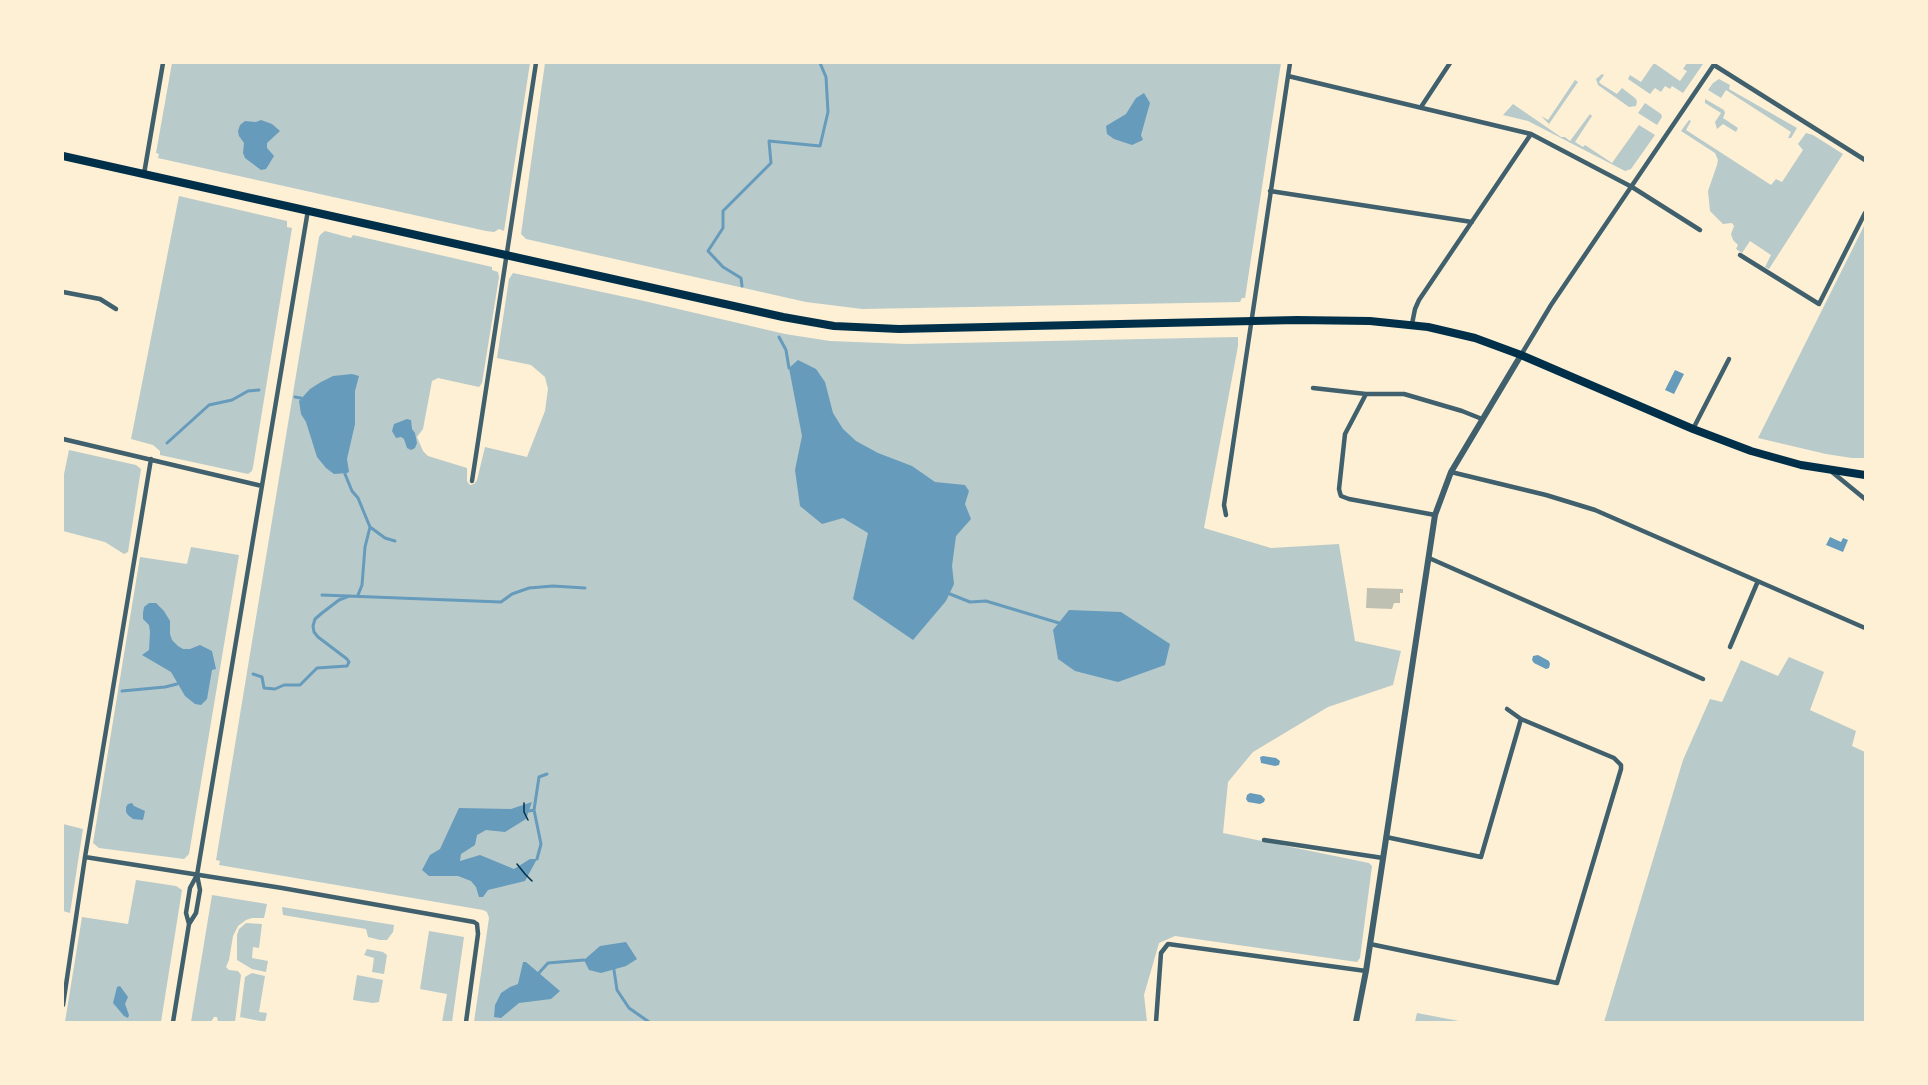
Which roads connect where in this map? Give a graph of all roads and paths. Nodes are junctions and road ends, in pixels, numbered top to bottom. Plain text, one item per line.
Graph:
1 (163, 63) edge
2 (536, 63) edge
3 (1290, 63) edge
4 (1450, 63) edge
5 (1714, 64) edge
6 (1288, 76) junction
7 (1421, 107) junction
8 (1531, 134) junction
9 (63, 156) edge
10 (1865, 160) edge
11 (144, 174) junction
12 (1632, 187) junction
13 (1270, 191) junction
14 (308, 210) junction
15 (1865, 213) edge
16 (1472, 222) junction
17 (1700, 230) dead end
18 (508, 255) junction
19 (1740, 255) dead end
20 (63, 292) edge
21 (116, 309) dead end
22 (1252, 321) junction
23 (1412, 324) junction
24 (1521, 355) junction
25 (1729, 359) dead end
26 (1313, 388) dead end
27 (1366, 394) junction
28 (1482, 419) junction
29 (1694, 429) junction
30 (63, 439) edge
31 (151, 459) junction
32 (1830, 470) junction
33 (1451, 472) junction
34 (1865, 475) edge
35 (472, 481) dead end
36 (262, 486) junction
37 (1865, 499) edge
38 (1226, 515) dead end
39 (1435, 515) junction
40 (1429, 558) junction
41 (1758, 581) junction
42 (1865, 628) edge
43 (1730, 647) dead end
44 (1703, 679) dead end
45 (1507, 709) dead end
46 (1521, 719) junction
47 (524, 803) dead end
48 (528, 820) dead end
49 (1386, 837) junction
50 (1264, 840) dead end
51 (85, 857) junction
52 (1383, 858) junction
53 (517, 864) dead end
54 (197, 875) junction
55 (532, 881) dead end
56 (189, 924) junction
57 (1370, 944) junction
58 (1366, 970) junction
59 (63, 1005) edge
60 (172, 1022) edge
61 (466, 1022) edge
62 (1156, 1022) edge
63 (1356, 1022) edge

1 - 11 street
2 - 18 street
3 - 6 street
4 - 7 street
5 - 10 street
5 - 12 street
6 - 7 street
6 - 13 street
7 - 8 street
8 - 12 street
8 - 16 street
9 - 11 main road
11 - 14 main road
12 - 17 street
12 - 24 street
13 - 16 street
13 - 22 street
14 - 18 main road
14 - 36 street
15 - 19 street
16 - 23 street
18 - 22 main road
18 - 35 street
20 - 21 street
22 - 23 main road
22 - 38 street
23 - 24 main road
24 - 28 street
24 - 29 main road
25 - 29 street
26 - 27 street
27 - 28 street
27 - 39 street
28 - 33 street
29 - 32 main road
30 - 31 street
31 - 36 street
31 - 51 street
32 - 34 main road
32 - 37 street
33 - 39 street
33 - 41 street
36 - 54 street
39 - 40 street
40 - 44 street
40 - 49 street
41 - 42 street
41 - 43 street
45 - 46 street
46 - 49 street
46 - 57 street
47 - 48 path
49 - 52 street
50 - 52 street
51 - 54 street
51 - 59 street
52 - 57 street
53 - 55 path
54 - 56 street
54 - 56 street
54 - 61 street
56 - 60 street
57 - 58 street
58 - 62 street
58 - 63 street

